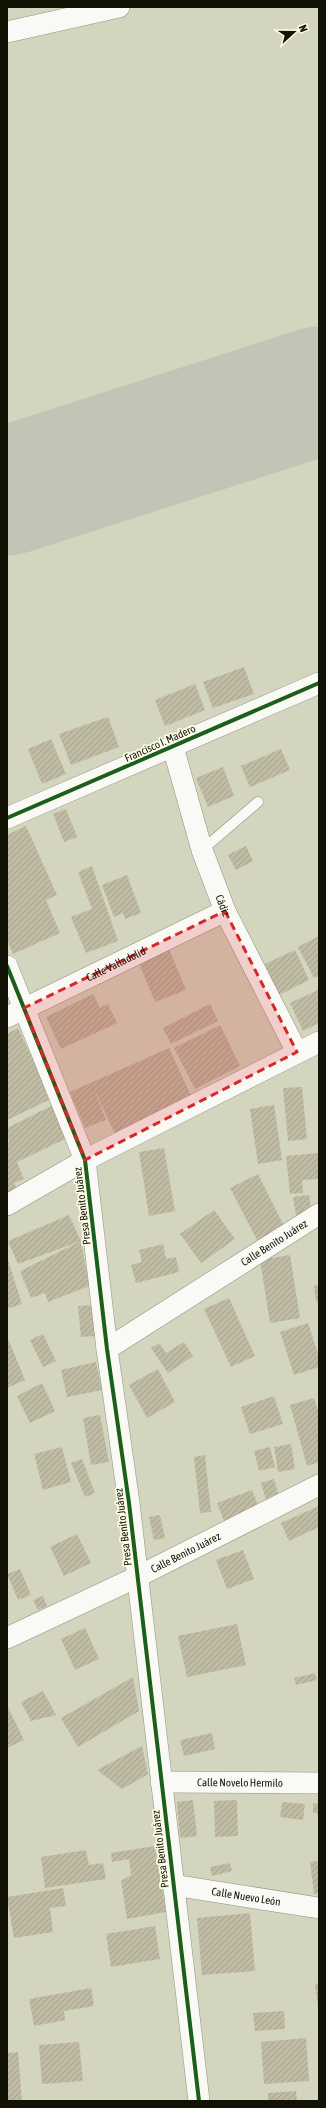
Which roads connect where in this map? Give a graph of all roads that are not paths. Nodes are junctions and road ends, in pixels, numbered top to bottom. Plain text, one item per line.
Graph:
1 (119, 7) edge
2 (50, 14) edge
3 (7, 32) edge
4 (319, 683) edge
5 (173, 747) junction
6 (258, 802) dead end
7 (7, 818) edge
8 (202, 850) junction
9 (225, 912) junction
10 (7, 966) edge
11 (15, 1012) edge
12 (319, 1042) edge
13 (297, 1052) junction
14 (85, 1160) junction
15 (7, 1204) edge
16 (319, 1214) edge
17 (107, 1349) junction
18 (319, 1485) edge
19 (137, 1577) junction
20 (7, 1638) edge
21 (161, 1782) junction
22 (319, 1783) edge
23 (174, 1885) junction
24 (319, 1908) edge
25 (199, 2101) edge

1 - 2 street
2 - 3 street
4 - 5 street, Francisco I. Madero
5 - 7 street, Francisco I. Madero
5 - 8 street, Cádiz
6 - 8 lane
8 - 9 street, Cádiz
9 - 11 street, Calle Valladolid
9 - 13 street, Cádiz
10 - 11 street, Presa Benito Juárez
11 - 14 street, Presa Benito Juárez
12 - 13 street
13 - 14 street
14 - 15 street
14 - 17 street, Presa Benito Juárez
16 - 17 street, Calle Benito Juárez
17 - 19 street, Presa Benito Juárez
18 - 19 street, Calle Benito Juárez
19 - 20 street, Calle Benito Juárez
19 - 21 street, Presa Benito Juárez
21 - 22 street, Calle Novelo Hermilo
21 - 23 street, Presa Benito Juárez
23 - 24 street, Calle Nuevo León
23 - 25 street, Presa Benito Juárez

